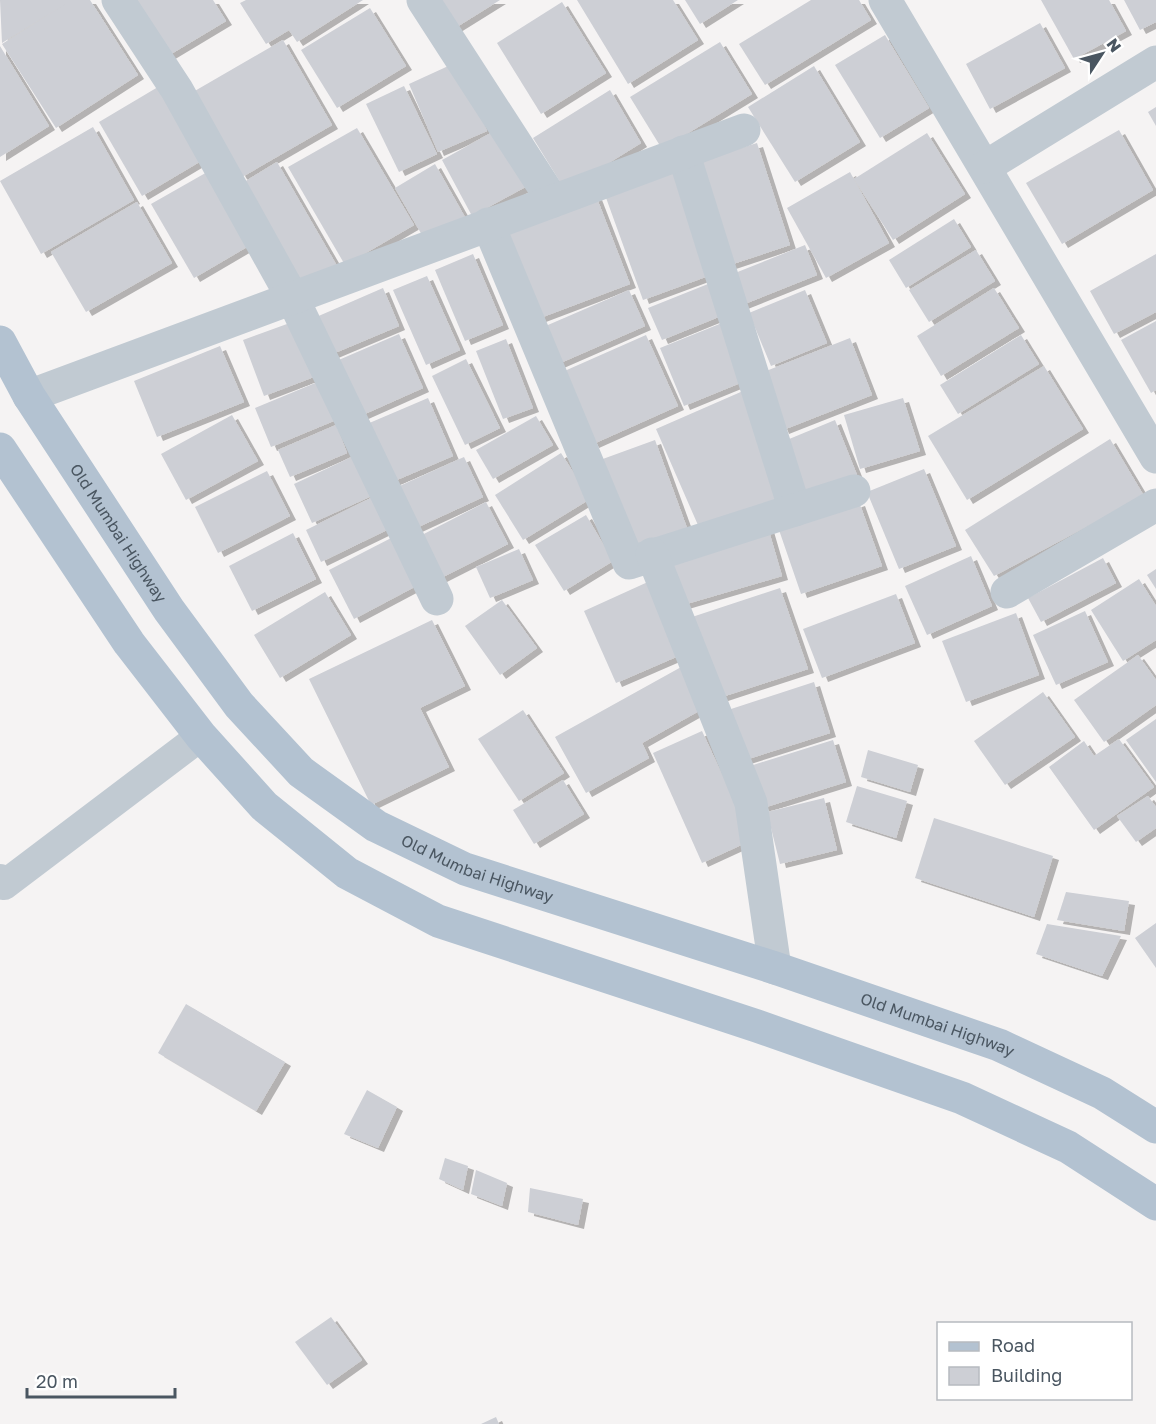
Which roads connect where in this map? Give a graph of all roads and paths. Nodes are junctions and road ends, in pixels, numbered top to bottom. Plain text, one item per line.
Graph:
1 (118, 0) edge
2 (423, 0) edge
3 (885, 0) edge
4 (1156, 62) edge
5 (744, 130) dead end
6 (683, 152) junction
7 (985, 167) junction
8 (553, 201) junction
9 (488, 224) junction
10 (292, 297) junction
11 (0, 342) edge
12 (29, 396) junction
13 (0, 449) edge
14 (1156, 457) edge
15 (854, 491) dead end
16 (1156, 505) edge
17 (795, 510) junction
18 (652, 554) junction
19 (1006, 592) dead end
20 (437, 599) dead end
21 (201, 736) junction
22 (1, 884) edge
23 (775, 968) junction
24 (1156, 1127) edge
25 (1156, 1204) edge

1 - 10 street
2 - 8 street
3 - 7 street
4 - 7 street
5 - 6 street
6 - 8 street
6 - 17 street
7 - 14 street
8 - 9 street
9 - 10 street
9 - 18 street
10 - 12 street
10 - 20 street
11 - 12 main road, Old Mumbai Highway
12 - 23 main road, Old Mumbai Highway
13 - 21 main road
15 - 17 street
16 - 19 street
17 - 18 street
18 - 23 street
21 - 22 lane
21 - 25 main road
23 - 24 main road, Old Mumbai Highway

